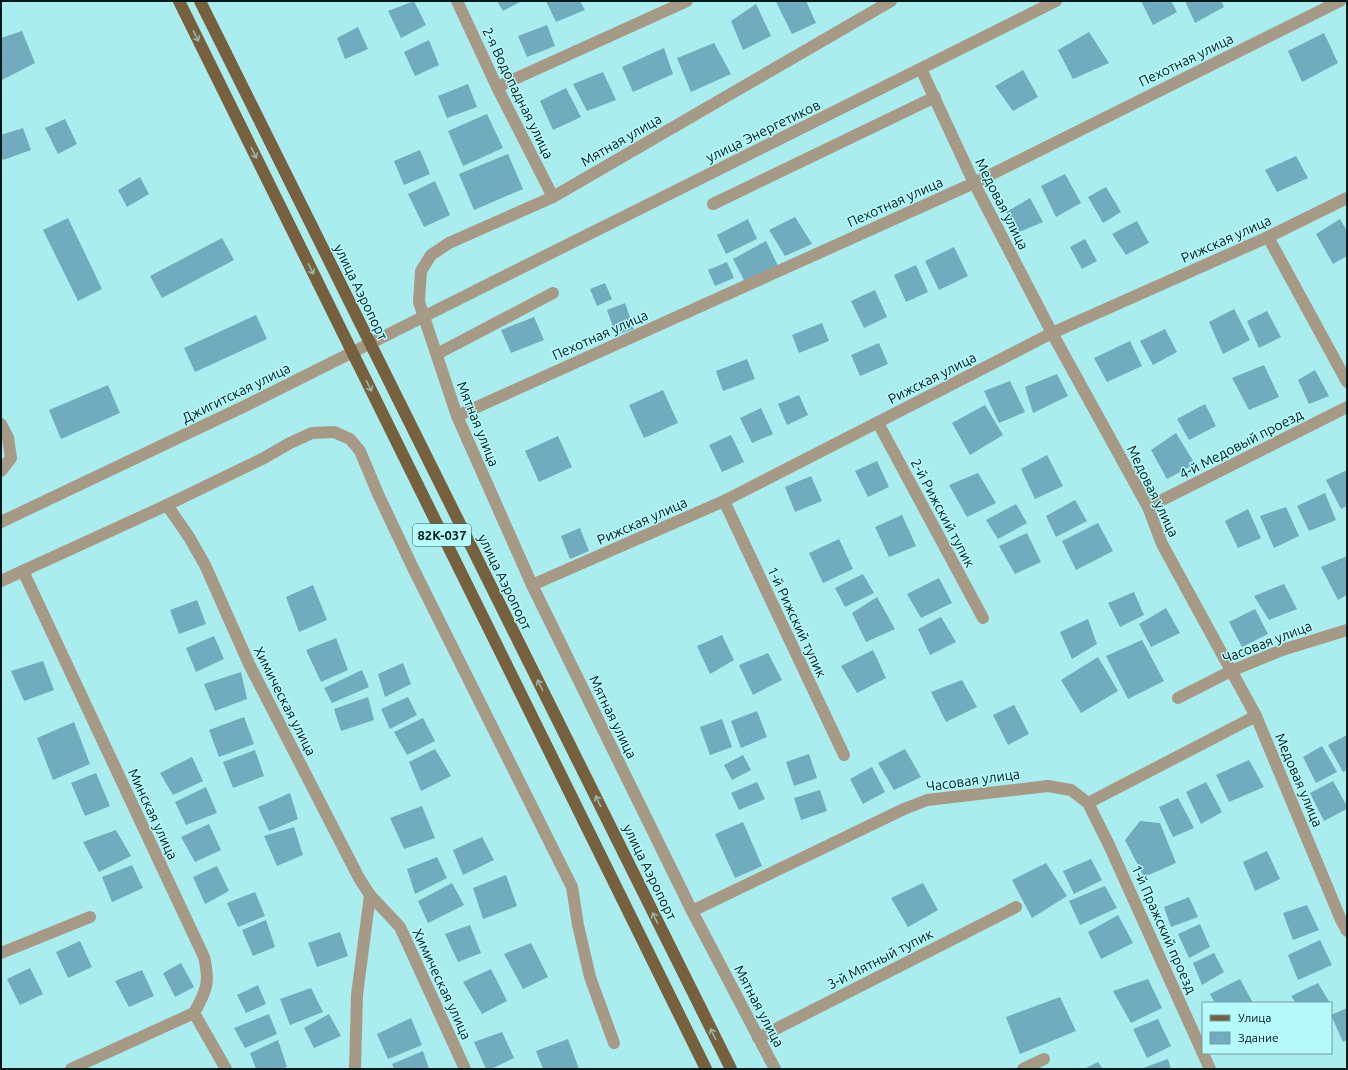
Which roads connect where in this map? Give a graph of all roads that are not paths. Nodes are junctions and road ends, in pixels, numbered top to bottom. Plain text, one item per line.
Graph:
1 (179, 1) edge
2 (200, 1) edge
3 (457, 1) edge
4 (687, 1) edge
5 (891, 1) edge
6 (1056, 1) edge
7 (1340, 1) edge
8 (922, 69) junction
9 (497, 87) junction
10 (935, 97) junction
11 (974, 183) junction
12 (553, 197) junction
13 (1347, 198) edge
14 (713, 204) dead end
15 (1268, 237) junction
16 (483, 287) joint
17 (553, 293) dead end
18 (1052, 333) junction
19 (437, 354) junction
20 (1347, 382) edge
21 (1347, 407) edge
22 (457, 416) junction
23 (878, 423) junction
24 (1, 424) edge
25 (1, 471) edge
26 (724, 502) junction
27 (167, 505) junction
28 (1148, 507) junction
29 (1, 522) edge
30 (24, 571) junction
31 (1, 581) edge
32 (532, 585) junction
33 (983, 618) dead end
34 (1347, 630) edge
35 (1231, 671) junction
36 (1178, 698) dead end
37 (1256, 716) junction
38 (844, 755) dead end
39 (1088, 803) junction
40 (370, 895) junction
41 (1016, 907) dead end
42 (692, 910) junction
43 (90, 917) dead end
44 (1345, 923) edge
45 (1, 953) edge
46 (194, 1013) junction
47 (758, 1038) junction
48 (614, 1043) dead end
49 (1202, 1051) edge
50 (1203, 1054) edge
51 (1044, 1059) dead end
52 (71, 1069) edge
53 (226, 1069) edge
54 (355, 1069) edge
55 (465, 1069) edge
56 (706, 1069) edge
57 (731, 1069) edge
58 (775, 1069) edge
59 (1023, 1069) edge
60 (1210, 1069) edge

1 -> 56 main road, 82К-037
57 -> 2 main road, улица Аэропорт
3 - 9 street, 2-я Водопадная улица
4 - 9 street
5 - 12 street, Мятная улица
6 - 8 street, улица Энергетиков
7 - 11 street, Пехотная улица
8 - 10 street, Медовая улица
8 - 16 street, улица Энергетиков
9 - 12 street, 2-я Водопадная улица
10 - 11 street, Медовая улица
10 - 14 street
11 - 18 street, Медовая улица
11 - 22 street, Пехотная улица
12 - 19 street, Мятная улица
13 - 15 street, Рижская улица
15 - 18 street, Рижская улица
15 - 20 street
16 - 29 street, Джигитская улица
17 - 19 street
18 - 23 street, Рижская улица
18 - 28 street, Медовая улица
19 - 22 street, Мятная улица
21 - 28 street, 4-й Медовый проезд
22 - 32 street, Мятная улица
23 - 26 street, Рижская улица
23 - 33 street, 2-й Рижский тупик
24 - 25 street
26 - 32 street, Рижская улица
26 - 38 street, 1-й Рижский тупик
27 - 30 street
27 - 40 street, Химическая улица
27 - 48 street
28 - 35 street, Медовая улица
30 - 31 street
30 - 46 street, Минская улица
32 - 42 street, Мятная улица
34 - 35 street, Часовая улица
35 - 36 street, Часовая улица
35 - 37 street, Медовая улица
37 - 39 street
37 - 44 street, Медовая улица
39 - 42 street, Часовая улица
39 - 49 street, 1-й Пражский проезд
40 - 54 street
40 - 55 street, Химическая улица
41 - 47 street, 3-й Мятный тупик
42 - 47 street, Мятная улица
43 - 45 street
46 - 52 street
46 - 53 street
47 - 58 street, Мятная улица
50 - 60 street, 1-й Пражский проезд
51 - 59 street

